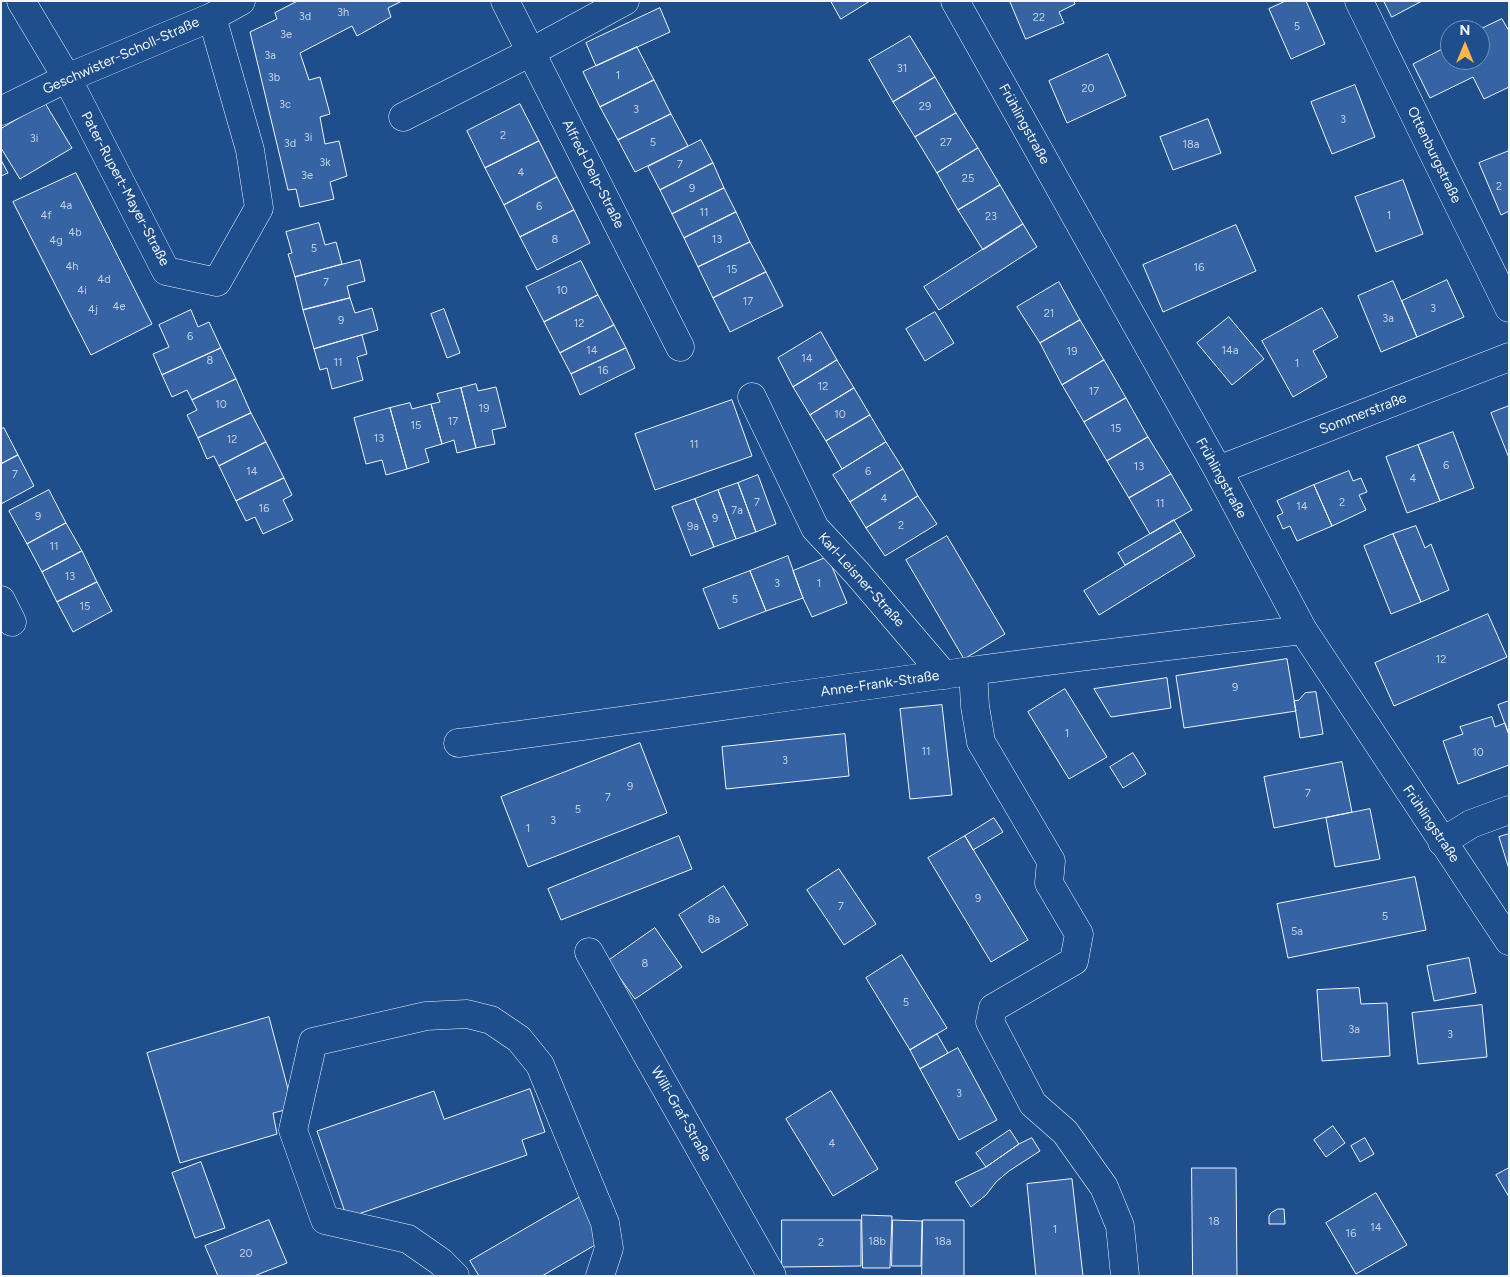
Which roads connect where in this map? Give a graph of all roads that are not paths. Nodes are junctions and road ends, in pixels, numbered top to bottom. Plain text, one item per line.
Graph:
1 (21, 1) edge
2 (241, 1) edge
3 (505, 1) edge
4 (625, 1) edge
5 (955, 1) edge
6 (1359, 1) edge
7 (212, 16) junction
8 (531, 52) junction
9 (67, 78) junction
10 (1, 111) edge
11 (403, 116) dead end
12 (1509, 308) edge
13 (680, 347) dead end
14 (1509, 357) edge
15 (752, 397) dead end
16 (1218, 470) junction
17 (1303, 630) junction
18 (973, 671) junction
19 (944, 675) junction
20 (458, 744) dead end
21 (1509, 810) edge
22 (1442, 842) junction
23 (1509, 941) edge
24 (589, 952) dead end
25 (455, 1276) edge
26 (600, 1276) edge
27 (772, 1276) edge
28 (1125, 1276) edge

1 - 9 street
2 - 7 street, Geschwister-Scholl-Straße
3 - 8 street, Alfred-Delp-Straße
4 - 8 street
5 - 16 street, Frühlingstraße
6 - 12 street, Ottenburgstraße
7 - 9 street, Geschwister-Scholl-Straße
7 - 9 street, Pater-Rupert-Mayer-Straße
8 - 11 street
8 - 13 street, Alfred-Delp-Straße
9 - 10 street, Geschwister-Scholl-Straße
14 - 16 street, Sommerstraße
15 - 19 street, Karl-Leisner-Straße
16 - 17 street, Frühlingstraße
17 - 18 street, Anne-Frank-Straße
17 - 22 street, Frühlingstraße
18 - 19 street, Anne-Frank-Straße
18 - 28 street
19 - 20 street, Anne-Frank-Straße
21 - 22 street
22 - 23 street, Frühlingstraße
24 - 27 street, Willi-Graf-Straße
25 - 26 street

